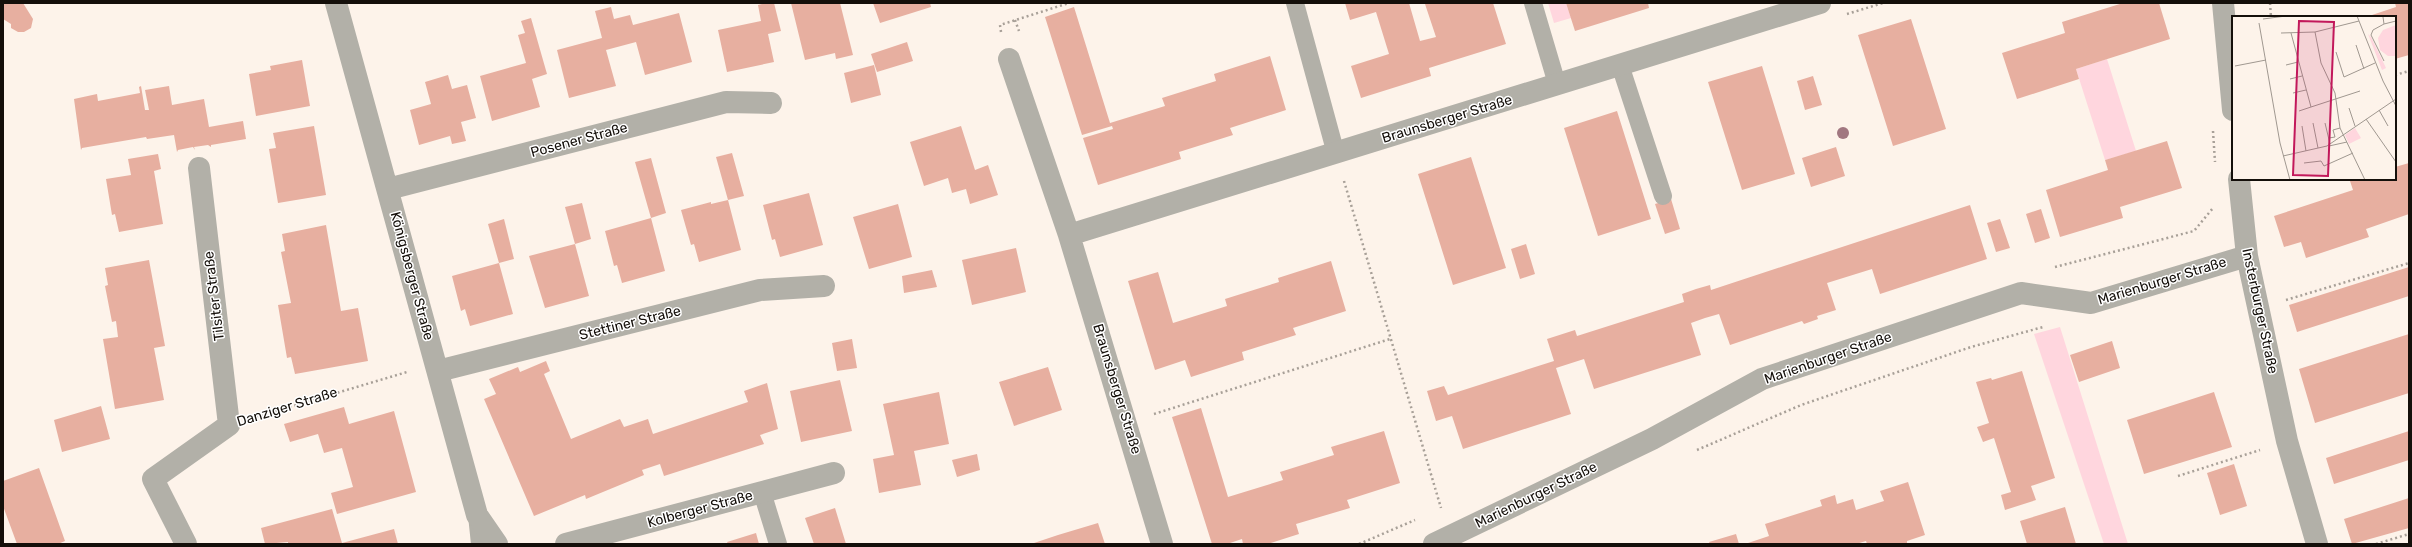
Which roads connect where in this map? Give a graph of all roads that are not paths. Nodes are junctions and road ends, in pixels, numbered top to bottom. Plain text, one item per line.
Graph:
1 (336, 3) edge
2 (1295, 3) edge
3 (1533, 3) edge
4 (1820, 3) edge
5 (2223, 3) edge
6 (1774, 10) edge
7 (1009, 59) road end
8 (1620, 65) junction
9 (1557, 84) junction
10 (2232, 99) edge
11 (771, 103) dead end
12 (1336, 154) junction
13 (199, 168) dead end
14 (2240, 180) edge
15 (388, 189) junction
16 (1663, 196) dead end
17 (1069, 235) junction
18 (2247, 256) junction
19 (824, 286) dead end
20 (437, 367) junction
21 (229, 425) joint
22 (834, 473) dead end
23 (762, 492) junction
24 (477, 515) junction
25 (598, 540) edge
26 (1443, 540) edge
27 (186, 544) edge
28 (480, 544) edge
29 (497, 544) edge
30 (566, 544) edge
31 (778, 544) edge
32 (1162, 544) edge
33 (2317, 544) edge

1 - 15 street, Königsberger Straße
2 - 12 lane
3 - 9 lane
4 - 6 street, Braunsberger Straße
5 - 10 street
6 - 8 street, Braunsberger Straße
7 - 17 street, Braunsberger Straße
8 - 9 street, Braunsberger Straße
8 - 16 lane
9 - 12 street, Braunsberger Straße
11 - 15 street, Posener Straße
12 - 17 street, Braunsberger Straße
13 - 21 street, Tilsiter Straße
14 - 18 street, Insterburger Straße
15 - 20 street, Königsberger Straße
17 - 32 street, Braunsberger Straße
18 - 26 street, Marienburger Straße
18 - 33 street, Insterburger Straße
19 - 20 street, Stettiner Straße
20 - 24 street, Königsberger Straße
21 - 27 street, Danziger Straße
22 - 23 street, Kolberger Straße
23 - 25 street, Kolberger Straße
23 - 31 lane
24 - 28 lane
24 - 29 street, Königsberger Straße
25 - 30 street, Kolberger Straße

